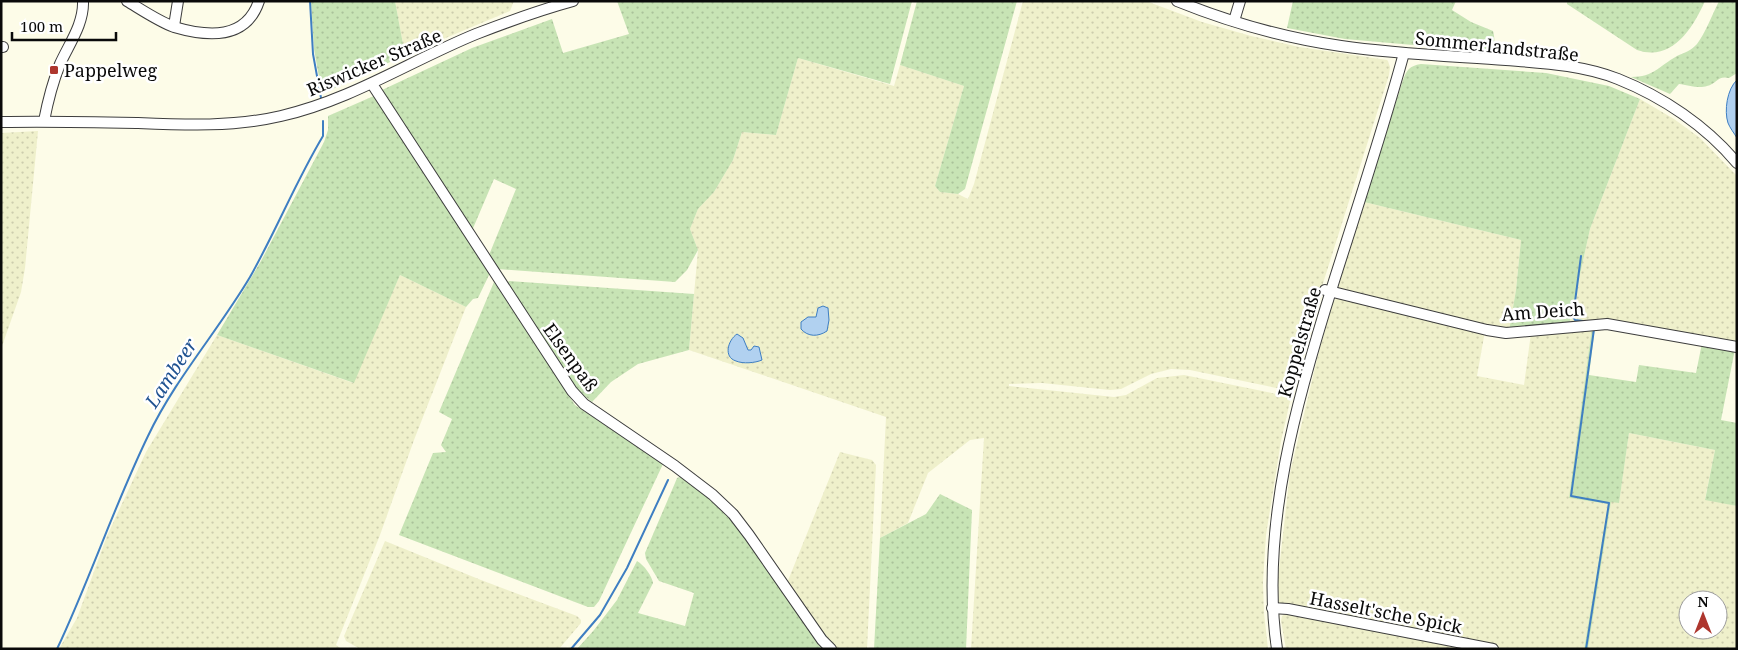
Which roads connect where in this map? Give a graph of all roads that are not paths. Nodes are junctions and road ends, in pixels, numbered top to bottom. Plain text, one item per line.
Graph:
1 (83, 1) edge
2 (127, 1) edge
3 (178, 1) edge
4 (259, 1) edge
5 (573, 1) edge
6 (1177, 1) edge
7 (1240, 1) edge
8 (1192, 4) edge
9 (1234, 21) junction
10 (174, 26) junction
11 (1404, 53) junction
12 (372, 84) junction
13 (44, 121) junction
14 (1, 122) edge
15 (1737, 163) edge
16 (1327, 290) junction
17 (1737, 347) edge
18 (1272, 608) junction
19 (831, 649) edge
20 (1277, 649) edge
21 (1494, 649) edge

1 - 13 street
2 - 10 street
3 - 10 street
4 - 10 street
5 - 12 street, Riswicker Straße
6 - 8 street
7 - 9 street
8 - 9 street
9 - 11 street
11 - 15 street, Sommerlandstraße
11 - 16 street, Koppelstraße
12 - 13 street, Riswicker Straße
12 - 19 street, Elsenpaß
13 - 14 street, Riswicker Straße
16 - 17 street, Am Deich
16 - 18 street, Koppelstraße
18 - 20 street, Koppelstraße
18 - 21 street, Hasselt'sche Spick

